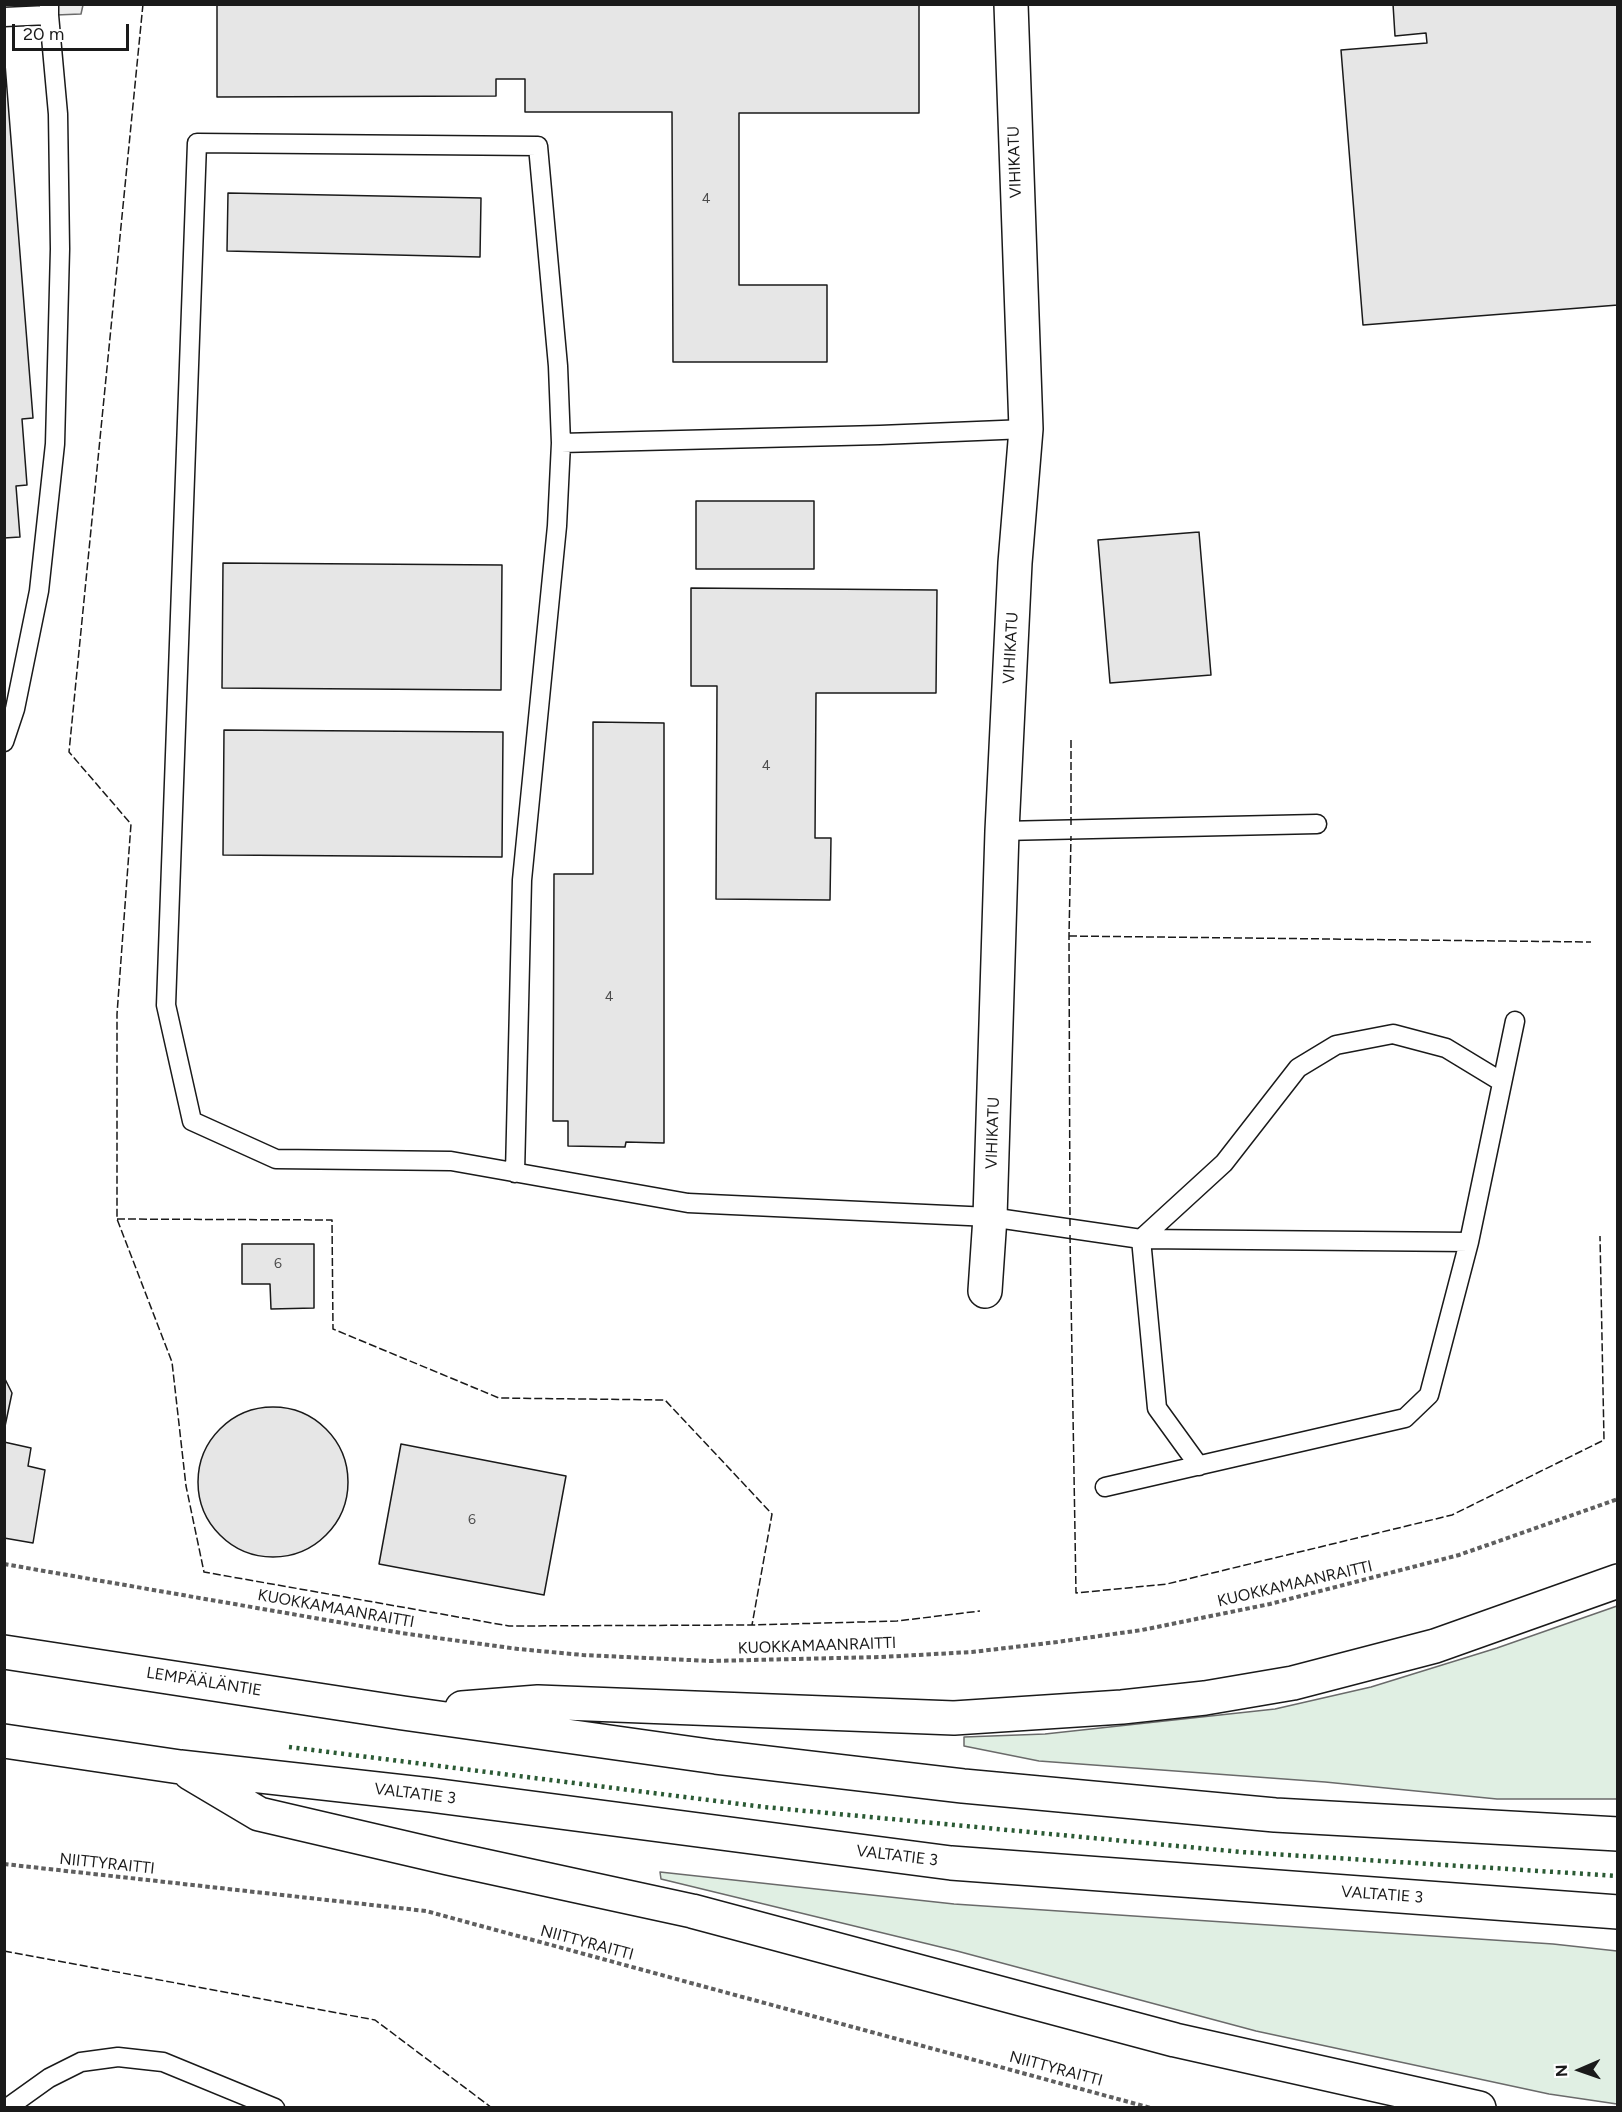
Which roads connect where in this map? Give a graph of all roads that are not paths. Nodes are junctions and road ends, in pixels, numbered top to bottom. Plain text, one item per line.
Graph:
1 (1011, 4) edge
2 (49, 10) edge
3 (4, 17) edge
4 (1026, 429) junction
5 (561, 443) junction
6 (4, 742) edge
7 (1317, 824) dead end
8 (1002, 831) junction
9 (1515, 1021) dead end
10 (1502, 1082) junction
11 (515, 1173) junction
12 (990, 1217) junction
13 (1141, 1239) junction
14 (1470, 1242) junction
15 (985, 1291) dead end
16 (1199, 1466) junction
17 (1105, 1487) dead end
18 (1617, 1581) edge
19 (4, 1652) edge
20 (403, 1713) junction
21 (4, 1741) edge
22 (180, 1767) junction
23 (1617, 1834) edge
24 (1617, 1912) edge
25 (7, 2108) edge
26 (275, 2108) edge
27 (1479, 2108) edge

1 - 4 main road, VIHIKATU
2 - 3 lane
2 - 6 lane
4 - 5 lane
4 - 8 main road, VIHIKATU
5 - 11 lane
5 - 11 lane
7 - 8 lane
8 - 12 main road, VIHIKATU
9 - 10 lane
10 - 13 lane
10 - 14 lane
11 - 12 lane
12 - 13 lane
12 - 15 main road, VIHIKATU
13 - 14 lane
13 - 16 lane
14 - 16 lane
16 - 17 lane
18 - 20 main road
19 - 20 main road, LEMPÄÄLÄNTIE
20 - 23 main road
21 - 22 main road
22 - 24 main road, VALTATIE 3
22 - 27 main road
25 - 26 lane

